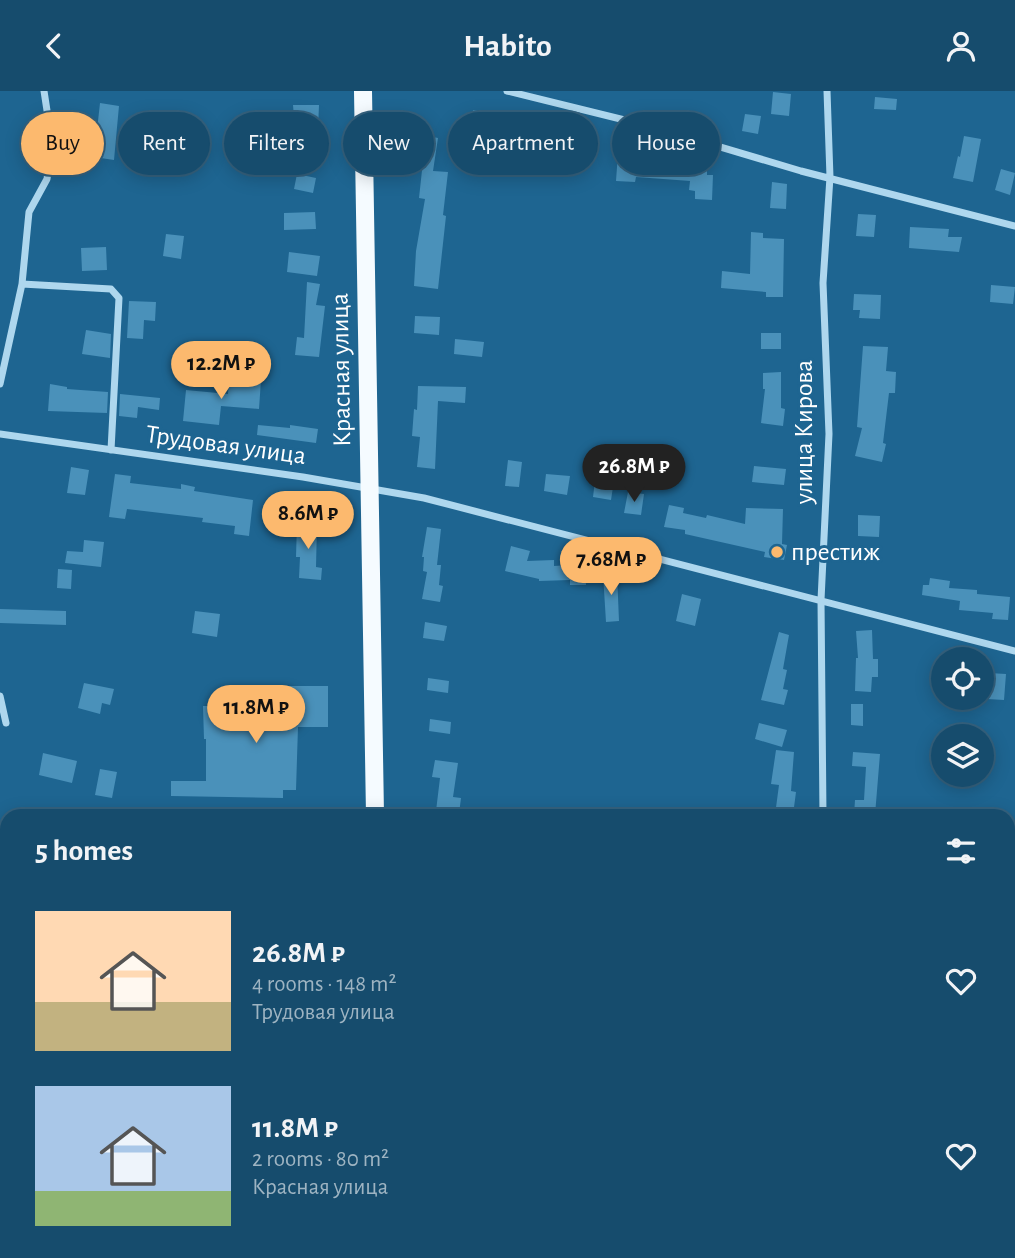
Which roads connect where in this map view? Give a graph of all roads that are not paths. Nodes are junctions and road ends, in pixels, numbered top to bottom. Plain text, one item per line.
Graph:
1 (44, 91) edge
2 (363, 91) edge
3 (507, 91) edge
4 (827, 91) edge
5 (830, 177) junction
6 (1015, 226) edge
7 (22, 284) junction
8 (0, 384) edge
9 (0, 434) edge
10 (111, 450) junction
11 (368, 489) junction
12 (821, 600) junction
13 (1015, 651) edge
14 (0, 696) edge
15 (6, 723) dead end
16 (375, 809) edge
17 (823, 809) edge

1 - 7 street
2 - 11 main road, Красная улица
3 - 5 street
4 - 5 street, улица Кирова
5 - 6 street
5 - 12 street, улица Кирова
7 - 8 street
7 - 10 street
9 - 10 street, Трудовая улица
10 - 11 street, Трудовая улица
11 - 12 street, Трудовая улица
11 - 16 main road, Красная улица
12 - 13 street, Трудовая улица
12 - 17 street, улица Кирова
14 - 15 street

